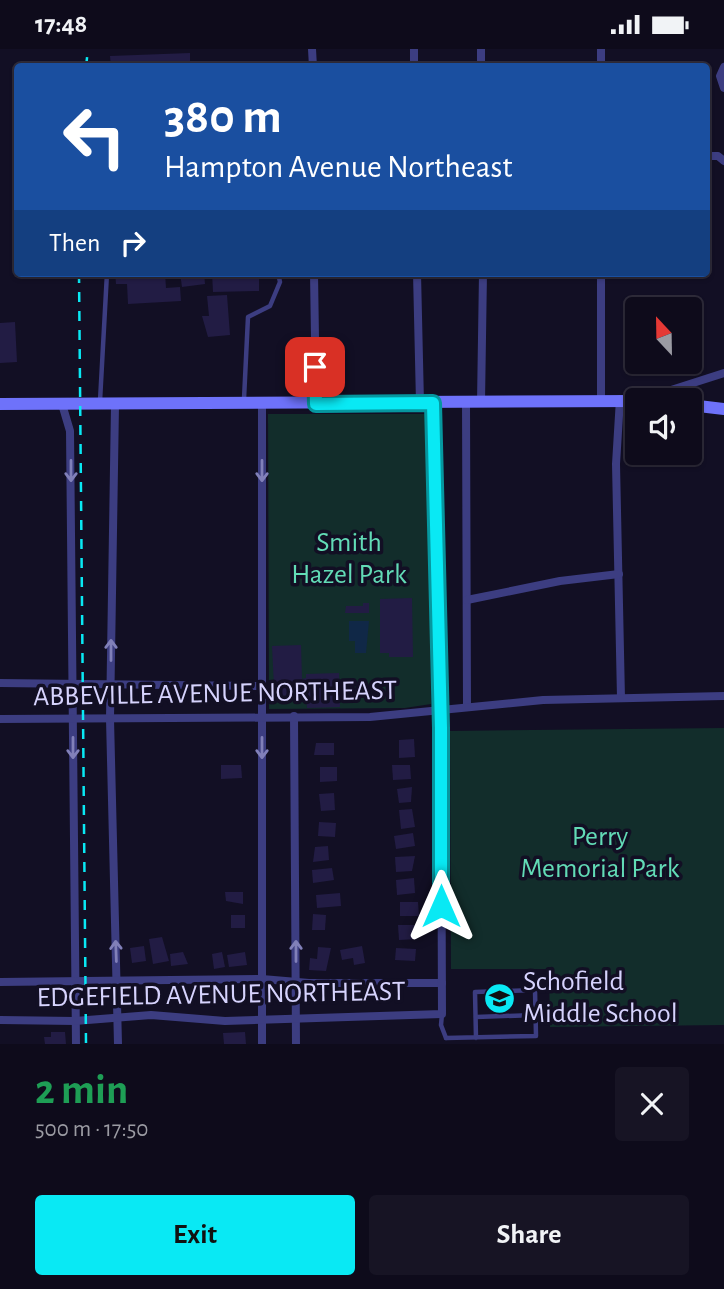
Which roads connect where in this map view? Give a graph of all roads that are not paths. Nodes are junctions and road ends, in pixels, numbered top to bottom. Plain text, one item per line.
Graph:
1 (724, 67) edge
2 (724, 88) edge
3 (107, 277) edge
4 (279, 277) edge
5 (314, 277) edge
6 (417, 277) edge
7 (483, 277) edge
8 (601, 277) edge
9 (724, 373) edge
10 (618, 399) junction
11 (625, 400) edge
12 (601, 401) junction
13 (466, 402) junction
14 (244, 403) junction
15 (261, 403) junction
16 (427, 403) junction
17 (481, 403) junction
18 (0, 404) edge
19 (62, 404) junction
20 (316, 404) junction
21 (100, 405) junction
22 (115, 405) junction
23 (702, 406) edge
24 (724, 409) edge
25 (619, 574) junction
26 (467, 600) junction
27 (0, 683) edge
28 (72, 683) junction
29 (110, 683) junction
30 (261, 686) junction
31 (724, 696) edge
32 (621, 698) junction
33 (467, 707) junction
34 (440, 712) junction
35 (294, 716) junction
36 (262, 717) junction
37 (73, 718) junction
38 (0, 719) edge
39 (110, 719) junction
40 (262, 979) junction
41 (0, 982) edge
42 (117, 982) junction
43 (296, 982) junction
44 (75, 983) junction
45 (442, 983) junction
46 (442, 1014) junction
47 (536, 1015) junction
48 (117, 1017) junction
49 (475, 1017) junction
50 (296, 1018) junction
51 (262, 1019) junction
52 (0, 1020) edge
53 (75, 1021) junction
54 (446, 1038) junction
55 (476, 1038) junction
56 (76, 1044) edge
57 (118, 1044) edge
58 (262, 1044) edge
59 (296, 1044) edge
60 (443, 1044) edge

1 - 2 street
3 - 21 lane
4 - 14 lane
5 - 20 street
6 - 16 street
7 - 17 street
8 - 12 street
9 - 10 street
10 - 11 street
10 - 12 street
10 - 25 street
12 - 17 street
13 - 16 street
13 - 17 street
13 - 26 street
14 - 15 street
14 - 22 street
15 - 20 street
15 -> 30 street
16 - 20 street
16 - 34 street
18 - 19 street
19 - 21 street
19 -> 28 street
21 - 22 street
29 -> 22 street
23 - 24 street
25 - 26 street
25 - 32 street
26 - 33 street
27 - 28 street, ABBEVILLE AVENUE NORTHEAST
28 - 29 street, ABBEVILLE AVENUE NORTHEAST
28 - 37 street
29 - 30 street, ABBEVILLE AVENUE NORTHEAST
29 - 39 street
30 - 36 street
31 - 32 street, ABBEVILLE AVENUE NORTHEAST
32 - 33 street, ABBEVILLE AVENUE NORTHEAST
33 - 34 street, ABBEVILLE AVENUE NORTHEAST
34 - 35 street, ABBEVILLE AVENUE NORTHEAST
34 - 45 street
35 - 36 street, ABBEVILLE AVENUE NORTHEAST
43 -> 35 street
36 - 39 street, ABBEVILLE AVENUE NORTHEAST
36 -> 40 street
37 - 38 street, ABBEVILLE AVENUE NORTHEAST
37 - 39 street, ABBEVILLE AVENUE NORTHEAST
37 -> 44 street
42 -> 39 street
40 - 42 street, EDGEFIELD AVENUE NORTHEAST
40 - 43 street, EDGEFIELD AVENUE NORTHEAST
40 - 51 street
41 - 44 street, EDGEFIELD AVENUE NORTHEAST
42 - 44 street, EDGEFIELD AVENUE NORTHEAST
42 - 48 street
43 - 45 street, EDGEFIELD AVENUE NORTHEAST
43 - 50 street
44 - 53 street
45 - 46 street
46 - 50 street, EDGEFIELD AVENUE NORTHEAST
46 - 54 lane
47 - 49 lane
47 - 49 lane
47 - 55 lane
48 - 51 street, EDGEFIELD AVENUE NORTHEAST
48 - 53 street, EDGEFIELD AVENUE NORTHEAST
48 - 57 street
49 - 55 lane
50 - 51 street, EDGEFIELD AVENUE NORTHEAST
50 - 59 street
51 - 58 street
52 - 53 street, EDGEFIELD AVENUE NORTHEAST
53 - 56 street
54 - 55 lane
54 - 60 lane

